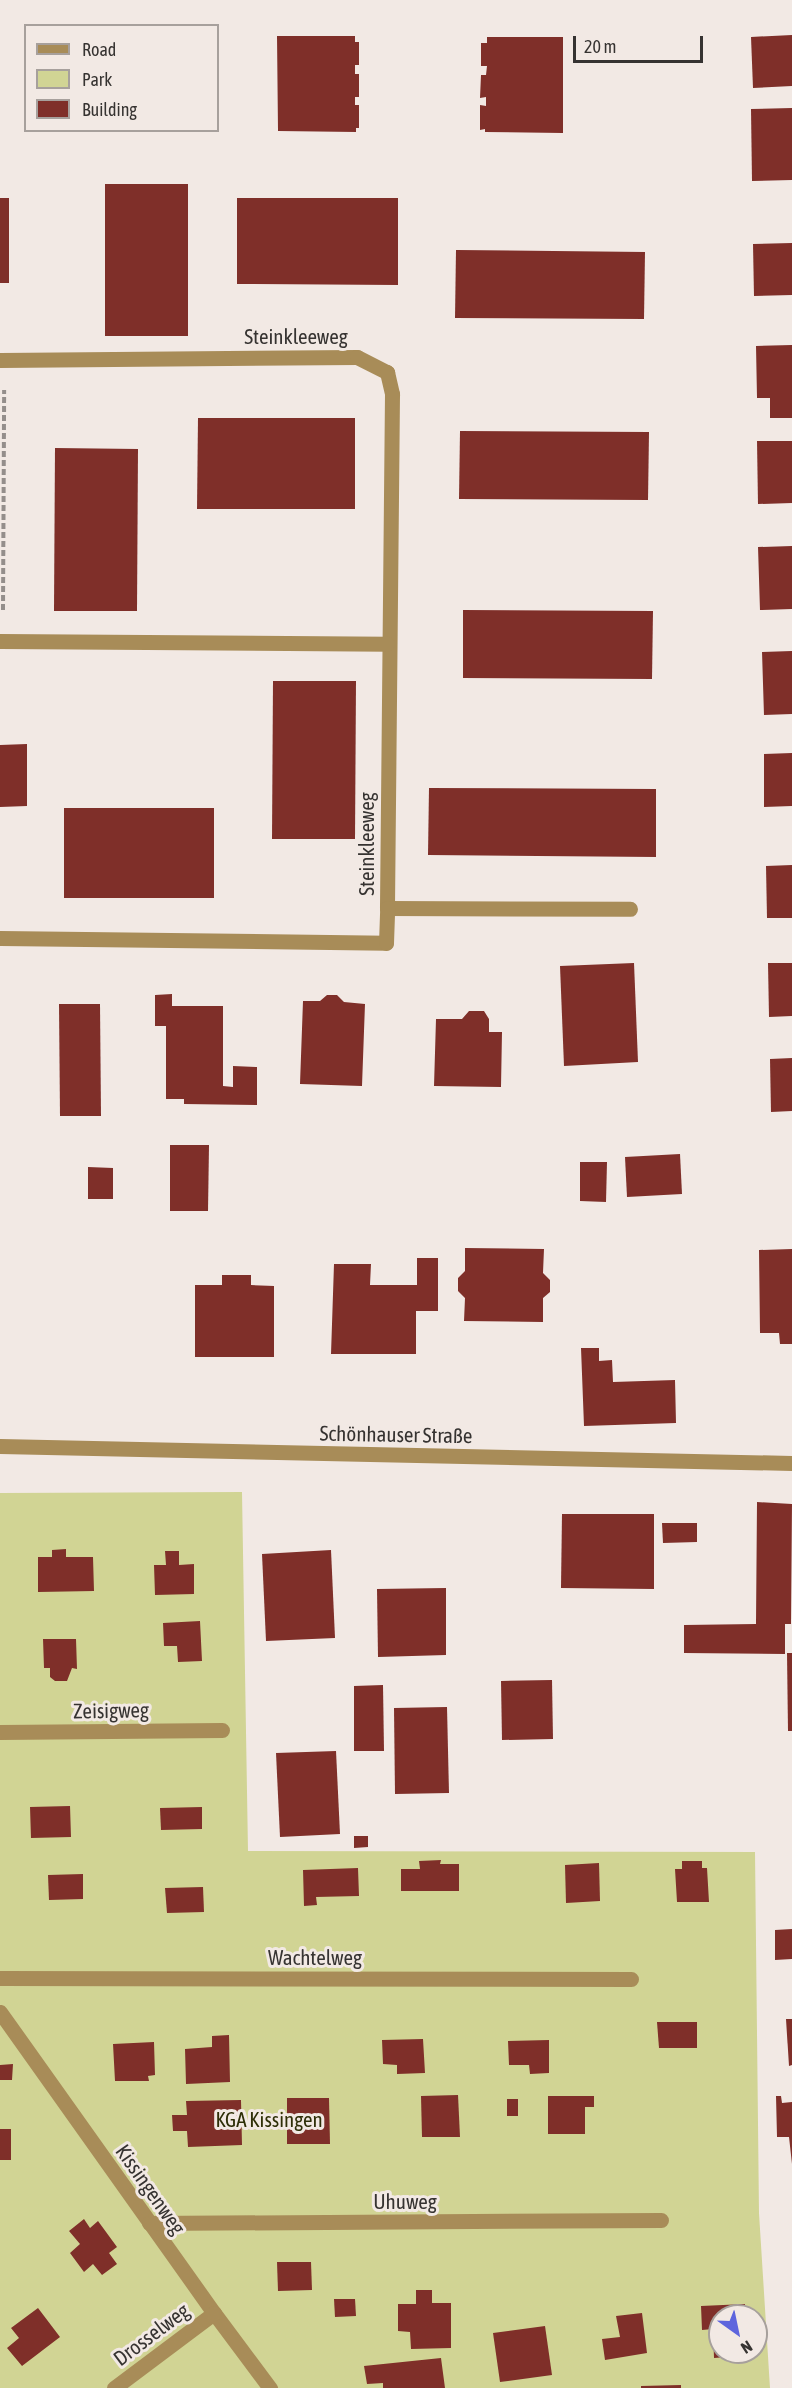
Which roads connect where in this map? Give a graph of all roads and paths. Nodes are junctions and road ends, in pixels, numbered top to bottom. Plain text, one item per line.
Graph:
1 (2, 360) edge
2 (1, 641) edge
3 (387, 644) junction
4 (387, 908) junction
5 (630, 909) dead end
6 (0, 938) edge
7 (0, 1446) edge
8 (792, 1463) edge
9 (222, 1730) dead end
10 (0, 1732) edge
11 (0, 1978) edge
12 (631, 1979) dead end
13 (0, 2012) edge
14 (661, 2220) dead end
15 (149, 2223) junction
16 (213, 2313) junction
17 (114, 2388) edge
18 (270, 2388) edge

1 - 2 path
1 - 3 street, Steinkleeweg
2 - 3 street
3 - 4 street, Steinkleeweg
4 - 5 street, Steinkleeweg
4 - 6 street
7 - 8 street, Schönhauser Straße
9 - 10 street, Zeisigweg
11 - 12 street, Wachtelweg
13 - 15 street, Kissingenweg
14 - 15 street, Uhuweg
15 - 16 street, Kissingenweg
16 - 17 street, Drosselweg
16 - 18 street, Kissingenweg

